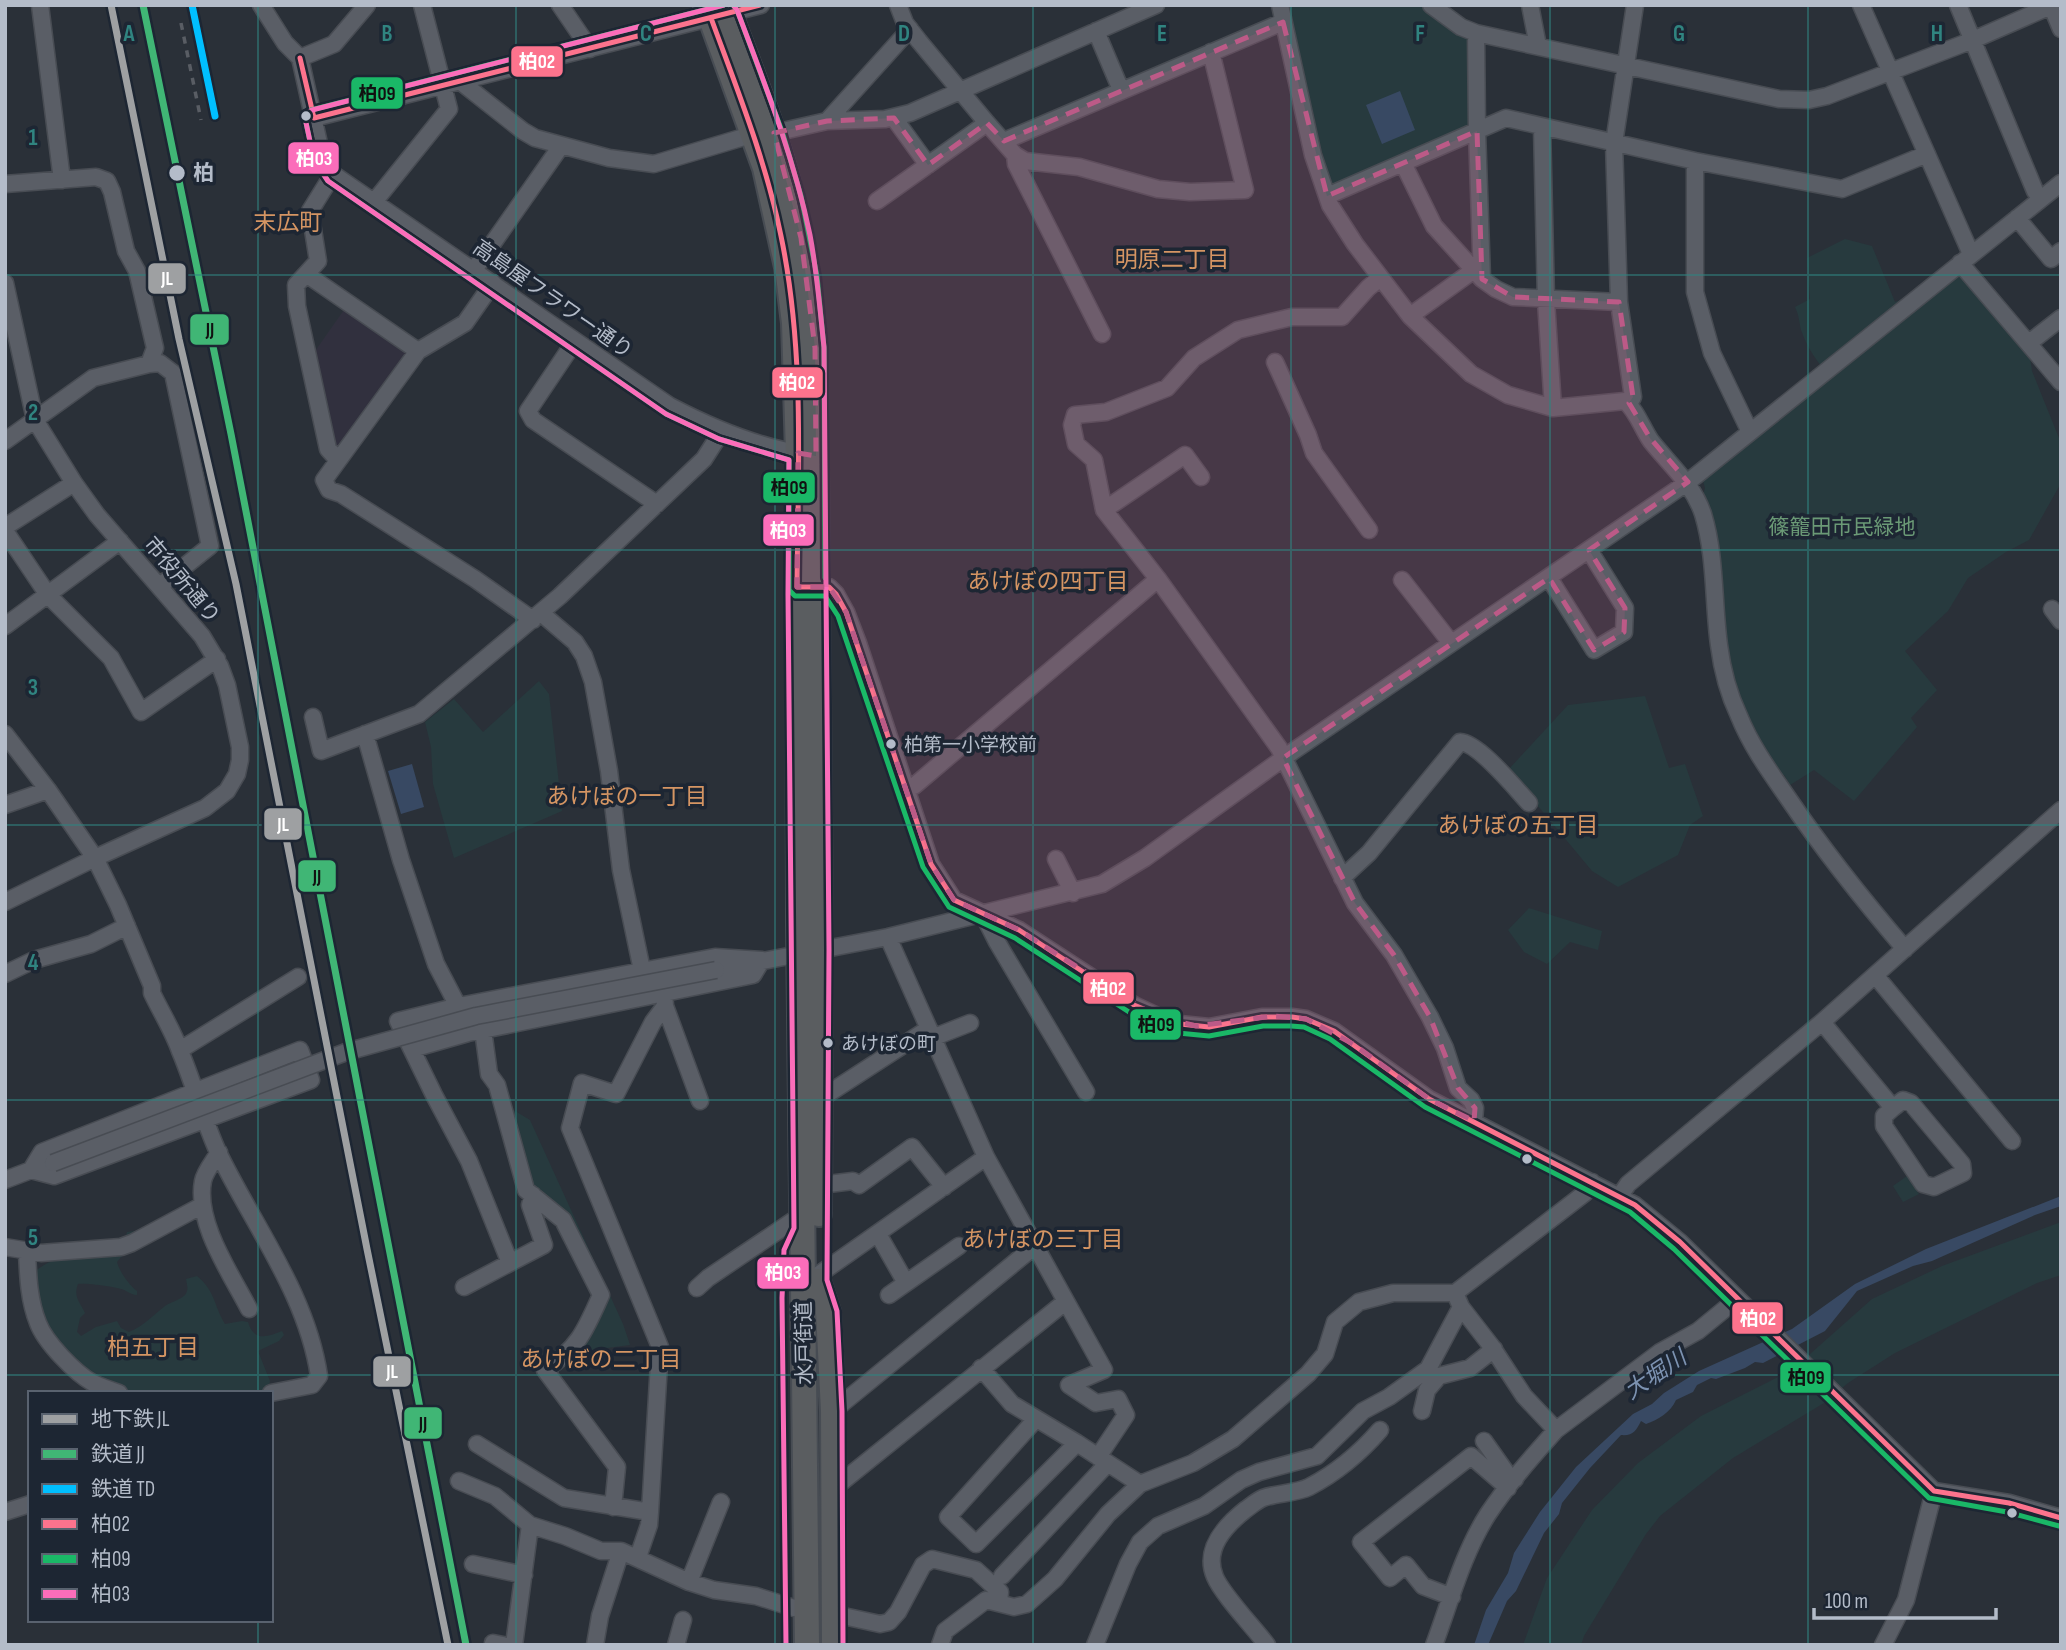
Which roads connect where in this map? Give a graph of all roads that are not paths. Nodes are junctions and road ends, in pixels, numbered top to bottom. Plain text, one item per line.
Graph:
1 (40, 5) edge
2 (261, 5) edge
3 (367, 5) edge
4 (422, 5) edge
5 (560, 5) edge
6 (761, 5) edge
7 (898, 5) edge
8 (1156, 5) edge
9 (1431, 5) edge
10 (1530, 5) edge
11 (1635, 5) edge
12 (1861, 5) edge
13 (1958, 5) edge
14 (2052, 6) edge
15 (718, 10) edge
16 (1281, 13) edge
17 (910, 29) junction
18 (2061, 29) edge
19 (1096, 31) junction
20 (1476, 33) junction
21 (1973, 40) junction
22 (1538, 46) junction
23 (590, 49) junction
24 (1211, 52) junction
25 (300, 58) junction
26 (1625, 66) junction
27 (1889, 72) junction
28 (461, 82) junction
29 (443, 86) junction
30 (960, 90) junction
31 (1122, 90) junction
32 (314, 118) junction
33 (894, 118) junction
34 (827, 121) junction
35 (987, 123) junction
36 (1542, 127) junction
37 (1476, 131) junction
38 (764, 134) junction
39 (1004, 141) junction
40 (1614, 143) junction
41 (561, 146) junction
42 (1927, 154) junction
43 (1016, 155) junction
44 (1695, 161) junction
45 (1403, 163) junction
46 (928, 165) junction
47 (333, 174) junction
48 (62, 180) junction
49 (2061, 183) edge
50 (5, 184) edge
51 (1327, 197) junction
52 (2041, 199) junction
53 (877, 201) dead end
54 (374, 202) junction
55 (2017, 218) junction
56 (2061, 251) edge
57 (1966, 259) junction
58 (474, 270) junction
59 (306, 274) junction
60 (1478, 274) junction
61 (1380, 278) junction
62 (5, 283) edge
63 (493, 283) junction
64 (1546, 300) junction
65 (1619, 302) junction
66 (1410, 316) junction
67 (2061, 318) edge
68 (10, 328) edge
69 (1102, 334) dead end
70 (575, 341) junction
71 (2029, 343) junction
72 (418, 351) junction
73 (1275, 362) dead end
74 (149, 364) junction
75 (2061, 382) edge
76 (1629, 404) junction
77 (1553, 408) junction
78 (35, 420) junction
79 (722, 431) junction
80 (1750, 432) junction
81 (5, 441) edge
82 (807, 455) junction
83 (338, 460) junction
84 (1201, 477) dead end
85 (1688, 482) junction
86 (74, 483) junction
87 (657, 504) junction
88 (1104, 510) junction
89 (5, 529) edge
90 (1369, 530) dead end
91 (120, 541) junction
92 (1589, 550) junction
93 (1549, 578) junction
94 (1158, 579) junction
95 (1402, 580) dead end
96 (160, 586) junction
97 (806, 587) junction
98 (48, 595) junction
99 (537, 617) junction
100 (5, 626) edge
101 (1451, 643) junction
102 (217, 659) junction
103 (313, 717) dead end
104 (5, 734) edge
105 (365, 734) junction
106 (1284, 758) junction
107 (906, 787) junction
108 (48, 790) junction
109 (1529, 803) dead end
110 (5, 805) edge
111 (2061, 810) edge
112 (95, 858) junction
113 (1056, 859) dead end
114 (1342, 878) junction
115 (1073, 893) junction
116 (5, 902) edge
117 (983, 914) junction
118 (127, 926) junction
119 (888, 937) junction
120 (1905, 949) junction
121 (810, 951) junction
122 (762, 960) junction
123 (642, 970) junction
124 (5, 974) edge
125 (1875, 975) junction
126 (298, 977) dead end
127 (664, 999) junction
128 (459, 1006) junction
129 (1822, 1022) junction
130 (970, 1023) dead end
131 (475, 1032) junction
132 (930, 1034) junction
133 (412, 1049) junction
134 (180, 1050) junction
135 (195, 1092) junction
136 (1086, 1092) dead end
137 (820, 1099) junction
138 (699, 1101) dead end
139 (1892, 1108) junction
140 (204, 1119) junction
141 (1474, 1121) junction
142 (2012, 1141) dead end
143 (219, 1152) junction
144 (986, 1157) junction
145 (31, 1170) junction
146 (5, 1180) edge
147 (1592, 1182) junction
148 (820, 1185) junction
149 (944, 1187) junction
150 (533, 1195) junction
151 (1619, 1197) junction
152 (201, 1206) junction
153 (803, 1222) junction
154 (878, 1234) junction
155 (959, 1246) dead end
156 (1035, 1246) junction
157 (5, 1247) edge
158 (27, 1252) junction
159 (510, 1263) junction
160 (818, 1278) junction
161 (906, 1283) junction
162 (464, 1287) dead end
163 (697, 1288) dead end
164 (889, 1296) dead end
165 (1737, 1299) junction
166 (1458, 1300) junction
167 (1065, 1302) junction
168 (249, 1310) dead end
169 (1494, 1349) junction
170 (981, 1368) junction
171 (113, 1391) edge
172 (273, 1393) edge
173 (833, 1411) junction
174 (1422, 1412) dead end
175 (1036, 1419) junction
176 (1380, 1430) dead end
177 (1556, 1430) junction
178 (1484, 1441) dead end
179 (1077, 1443) junction
180 (477, 1444) dead end
181 (1103, 1460) junction
182 (459, 1481) dead end
183 (1512, 1484) junction
184 (1140, 1485) junction
185 (833, 1489) junction
186 (1934, 1491) junction
187 (721, 1502) dead end
188 (28, 1505) edge
189 (613, 1507) junction
190 (5, 1512) edge
191 (650, 1512) junction
192 (2061, 1518) edge
193 (530, 1525) junction
194 (621, 1551) junction
195 (638, 1557) junction
196 (813, 1559) junction
197 (473, 1564) dead end
198 (524, 1574) junction
199 (1002, 1576) dead end
200 (689, 1582) junction
201 (1452, 1597) junction
202 (999, 1603) junction
203 (794, 1608) junction
204 (834, 1614) junction
205 (683, 1620) dead end
206 (514, 1645) edge
207 (595, 1645) edge
208 (676, 1645) edge
209 (795, 1645) edge
210 (807, 1645) edge
211 (820, 1645) edge
212 (834, 1645) edge
213 (940, 1645) edge
214 (1095, 1645) edge
215 (1268, 1645) edge
216 (1434, 1645) edge
217 (1883, 1645) edge

1 - 48 street
2 - 25 street
3 - 25 street
4 - 29 street
5 - 23 street
6 - 15 street
7 - 17 street
8 - 19 street
9 - 20 street
10 - 22 street
11 - 26 street
12 - 27 street
13 - 21 street
14 - 18 street
14 - 21 street
15 - 23 street
15 - 38 highway, 水戸街道
16 - 24 street
16 - 51 street
17 - 30 street
17 - 34 street
19 - 30 street
19 - 31 street
20 - 22 street
20 - 37 street
21 - 27 street
21 - 52 street
22 - 26 street
23 - 28 street
24 - 31 street
24 - 43 street
25 - 32 street
26 - 27 street
26 - 40 street
27 - 42 street
28 - 29 street
28 - 41 street
29 - 32 street
29 - 54 street
30 - 33 street
30 - 35 street
31 - 39 street
32 - 47 street
33 - 34 street
33 - 46 street
34 - 38 street
35 - 39 street
35 - 46 street
36 - 37 street
36 - 40 street
36 - 64 street
37 - 45 street
37 - 60 street
38 - 41 street
38 - 82 highway, 水戸街道
39 - 43 street
40 - 44 street
40 - 65 street
41 - 58 street
42 - 44 street
42 - 57 street
43 - 69 street
44 - 80 street
45 - 51 street
45 - 60 street
46 - 53 street
47 - 54 street, 高島屋フラワー通り
47 - 59 street
48 - 50 street
48 - 74 street
49 - 52 street
51 - 61 street
52 - 55 street
54 - 58 street, 高島屋フラワー通り
55 - 56 street
55 - 57 street
57 - 71 street
57 - 80 street
58 - 63 street, 高島屋フラワー通り
59 - 72 street
59 - 83 street
60 - 64 street
60 - 66 street
61 - 66 street
61 - 88 street
62 - 68 street, 市役所通り
63 - 70 street, 高島屋フラワー通り
63 - 72 street
64 - 65 street
64 - 77 street
65 - 76 street
66 - 77 street
67 - 71 street
68 - 78 street, 市役所通り
70 - 79 street, 高島屋フラワー通り
70 - 87 street
71 - 75 street
72 - 83 street
73 - 90 street
74 - 78 street
74 - 96 street
76 - 77 street
76 - 85 street
78 - 81 street
78 - 86 street, 市役所通り
79 - 82 street, 高島屋フラワー通り
79 - 87 street
80 - 85 street
82 - 97 highway, 水戸街道
83 - 99 street
84 - 88 street
85 - 92 street
85 - 120 street
86 - 89 street
86 - 91 street, 市役所通り
87 - 99 street
88 - 94 street
89 - 98 street
91 - 96 street, 市役所通り
91 - 98 street
92 - 93 street
92 - 93 street
93 - 101 street
94 - 106 street
94 - 107 street
95 - 101 street
96 - 102 street, 市役所通り
97 - 107 street
97 - 121 highway, 水戸街道
98 - 100 street
98 - 102 street
99 - 105 street
99 - 123 street
101 - 106 street
102 - 112 street, 市役所通り
103 - 105 street
104 - 108 street
105 - 128 street
106 - 114 street
106 - 115 street
107 - 117 street
108 - 110 street
108 - 112 street
109 - 114 street
111 - 120 street
112 - 116 street, 市役所通り
112 - 118 street
113 - 115 street
114 - 141 street
115 - 117 street
117 - 119 street
117 - 136 street
117 - 141 street
118 - 124 street
118 - 134 street
119 - 121 street
119 - 132 street
120 - 125 street
121 - 122 street
121 - 137 highway, 水戸街道
121 - 153 highway, 水戸街道
122 - 123 street
122 - 127 street
122 - 145 street, bridge
123 - 128 street
125 - 129 street
125 - 142 street
126 - 134 street
127 - 131 street
127 - 138 street
127 - 191 street
128 - 131 street
128 - 133 street
129 - 139 street
129 - 151 street
130 - 132 street
131 - 133 street
131 - 150 street
132 - 137 street
132 - 144 street
133 - 159 street
134 - 135 street
135 - 140 street
135 - 140 street
135 - 145 street
137 - 148 highway, 水戸街道
139 - 139 street
140 - 143 street
140 - 145 street
141 - 147 street
143 - 152 street
143 - 172 street
144 - 149 street
144 - 156 street
145 - 146 street
147 - 151 street
147 - 166 street
148 - 149 street
148 - 160 highway, 水戸街道
149 - 154 street
150 - 159 street
150 - 189 street
151 - 165 street
152 - 158 street
152 - 168 street
153 - 163 street
153 - 196 highway, 水戸街道
153 - 203 highway
154 - 160 street
154 - 161 street
155 - 161 street
156 - 167 street
156 - 173 street
157 - 158 street
158 - 171 street
159 - 162 street
160 - 173 highway
160 - 196 highway, 水戸街道
161 - 164 street
165 - 177 street
165 - 186 street
166 - 169 street
166 - 184 street
166 - 214 street
167 - 170 street
167 - 181 street
169 - 174 street
169 - 177 street
170 - 175 street
170 - 185 street
173 - 185 highway
175 - 179 street
175 - 179 street
176 - 215 street
177 - 183 street
178 - 183 street
179 - 181 street
180 - 189 street
181 - 184 street
181 - 199 street
182 - 193 street
183 - 201 street
183 - 201 street
184 - 202 street
185 - 204 highway
186 - 192 street
186 - 217 street
187 - 200 street
188 - 190 street
189 - 191 street
191 - 195 street
193 - 194 street
193 - 198 street
194 - 195 street
194 - 207 street
195 - 200 street
196 - 210 highway, 水戸街道
196 - 211 highway, 水戸街道
197 - 198 street
198 - 206 street
200 - 203 street
201 - 216 street
202 - 204 street
202 - 213 street
203 - 209 highway
204 - 212 highway
205 - 208 street

